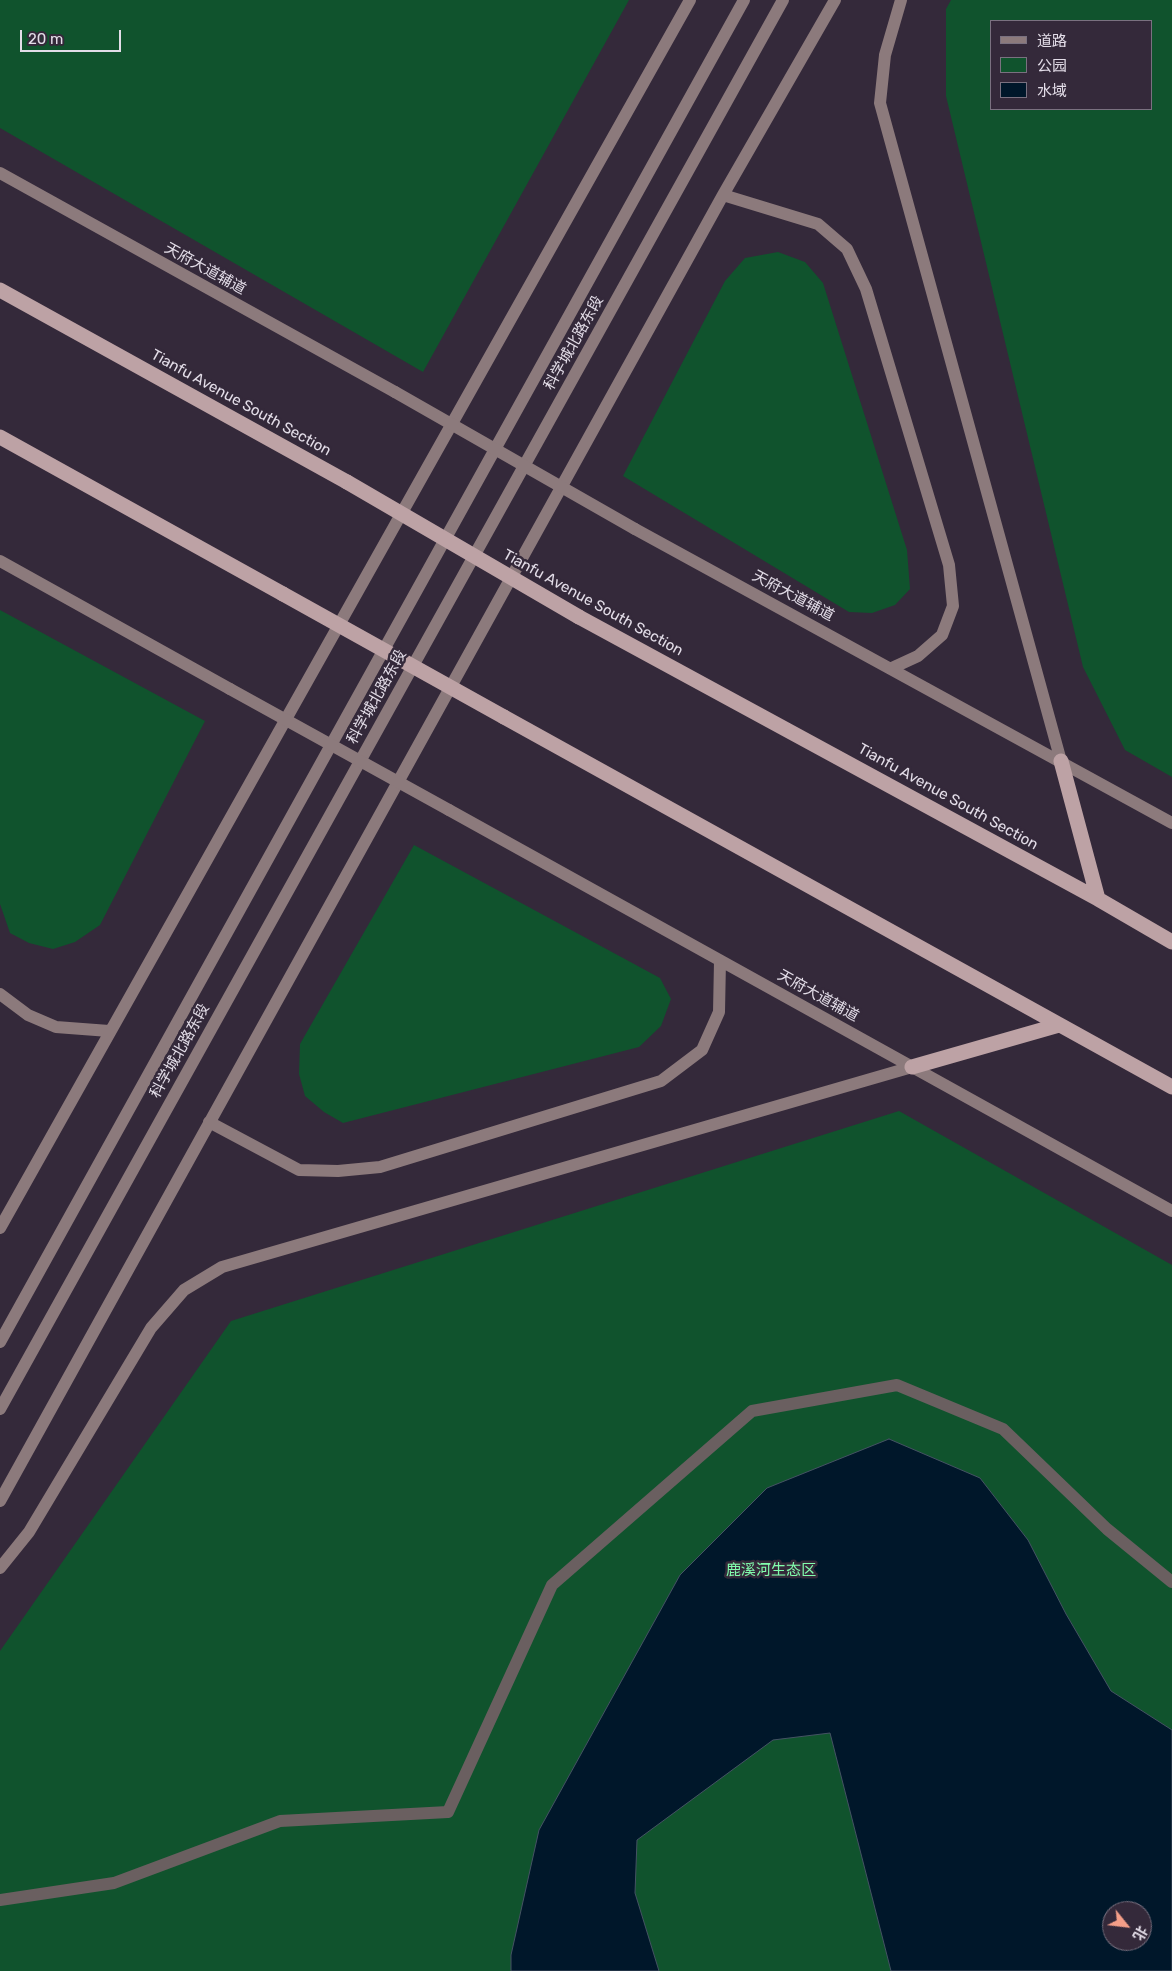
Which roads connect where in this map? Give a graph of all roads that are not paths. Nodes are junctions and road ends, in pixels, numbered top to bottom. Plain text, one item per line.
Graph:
1 (690, 0) edge
2 (744, 0) edge
3 (782, 0) edge
4 (835, 0) edge
5 (901, 0) edge
6 (0, 173) edge
7 (723, 195) junction
8 (0, 290) edge
9 (0, 437) edge
10 (0, 561) edge
11 (892, 668) junction
12 (1061, 761) junction
13 (1172, 823) edge
14 (1098, 899) junction
15 (1172, 942) edge
16 (720, 961) junction
17 (0, 994) edge
18 (1059, 1024) junction
19 (109, 1031) junction
20 (912, 1067) junction
21 (1172, 1087) edge
22 (209, 1122) junction
23 (1172, 1211) edge
24 (0, 1228) edge
25 (0, 1342) edge
26 (0, 1409) edge
27 (0, 1501) edge
28 (0, 1568) edge
29 (1172, 1582) edge
30 (0, 1900) edge

1 - 19 main road
2 - 25 main road, 科学城北路东段
3 - 26 main road, 科学城北路东段
4 - 7 main road
5 - 12 main road
6 - 11 main road, 天府大道辅道, bridge
7 - 11 main road
7 - 22 main road
8 - 14 highway, Tianfu Avenue South Section, bridge
9 - 18 highway, bridge
10 - 16 main road, 天府大道辅道, bridge
11 - 12 main road, 天府大道辅道
12 - 13 main road, 天府大道辅道
12 - 14 highway
14 - 15 highway, Tianfu Avenue South Section
16 - 20 main road, 天府大道辅道
16 - 22 main road
17 - 19 main road
18 - 20 highway
18 - 21 highway
19 - 24 main road
20 - 23 main road, 天府大道辅道
20 - 28 main road
22 - 27 main road
29 - 30 street

